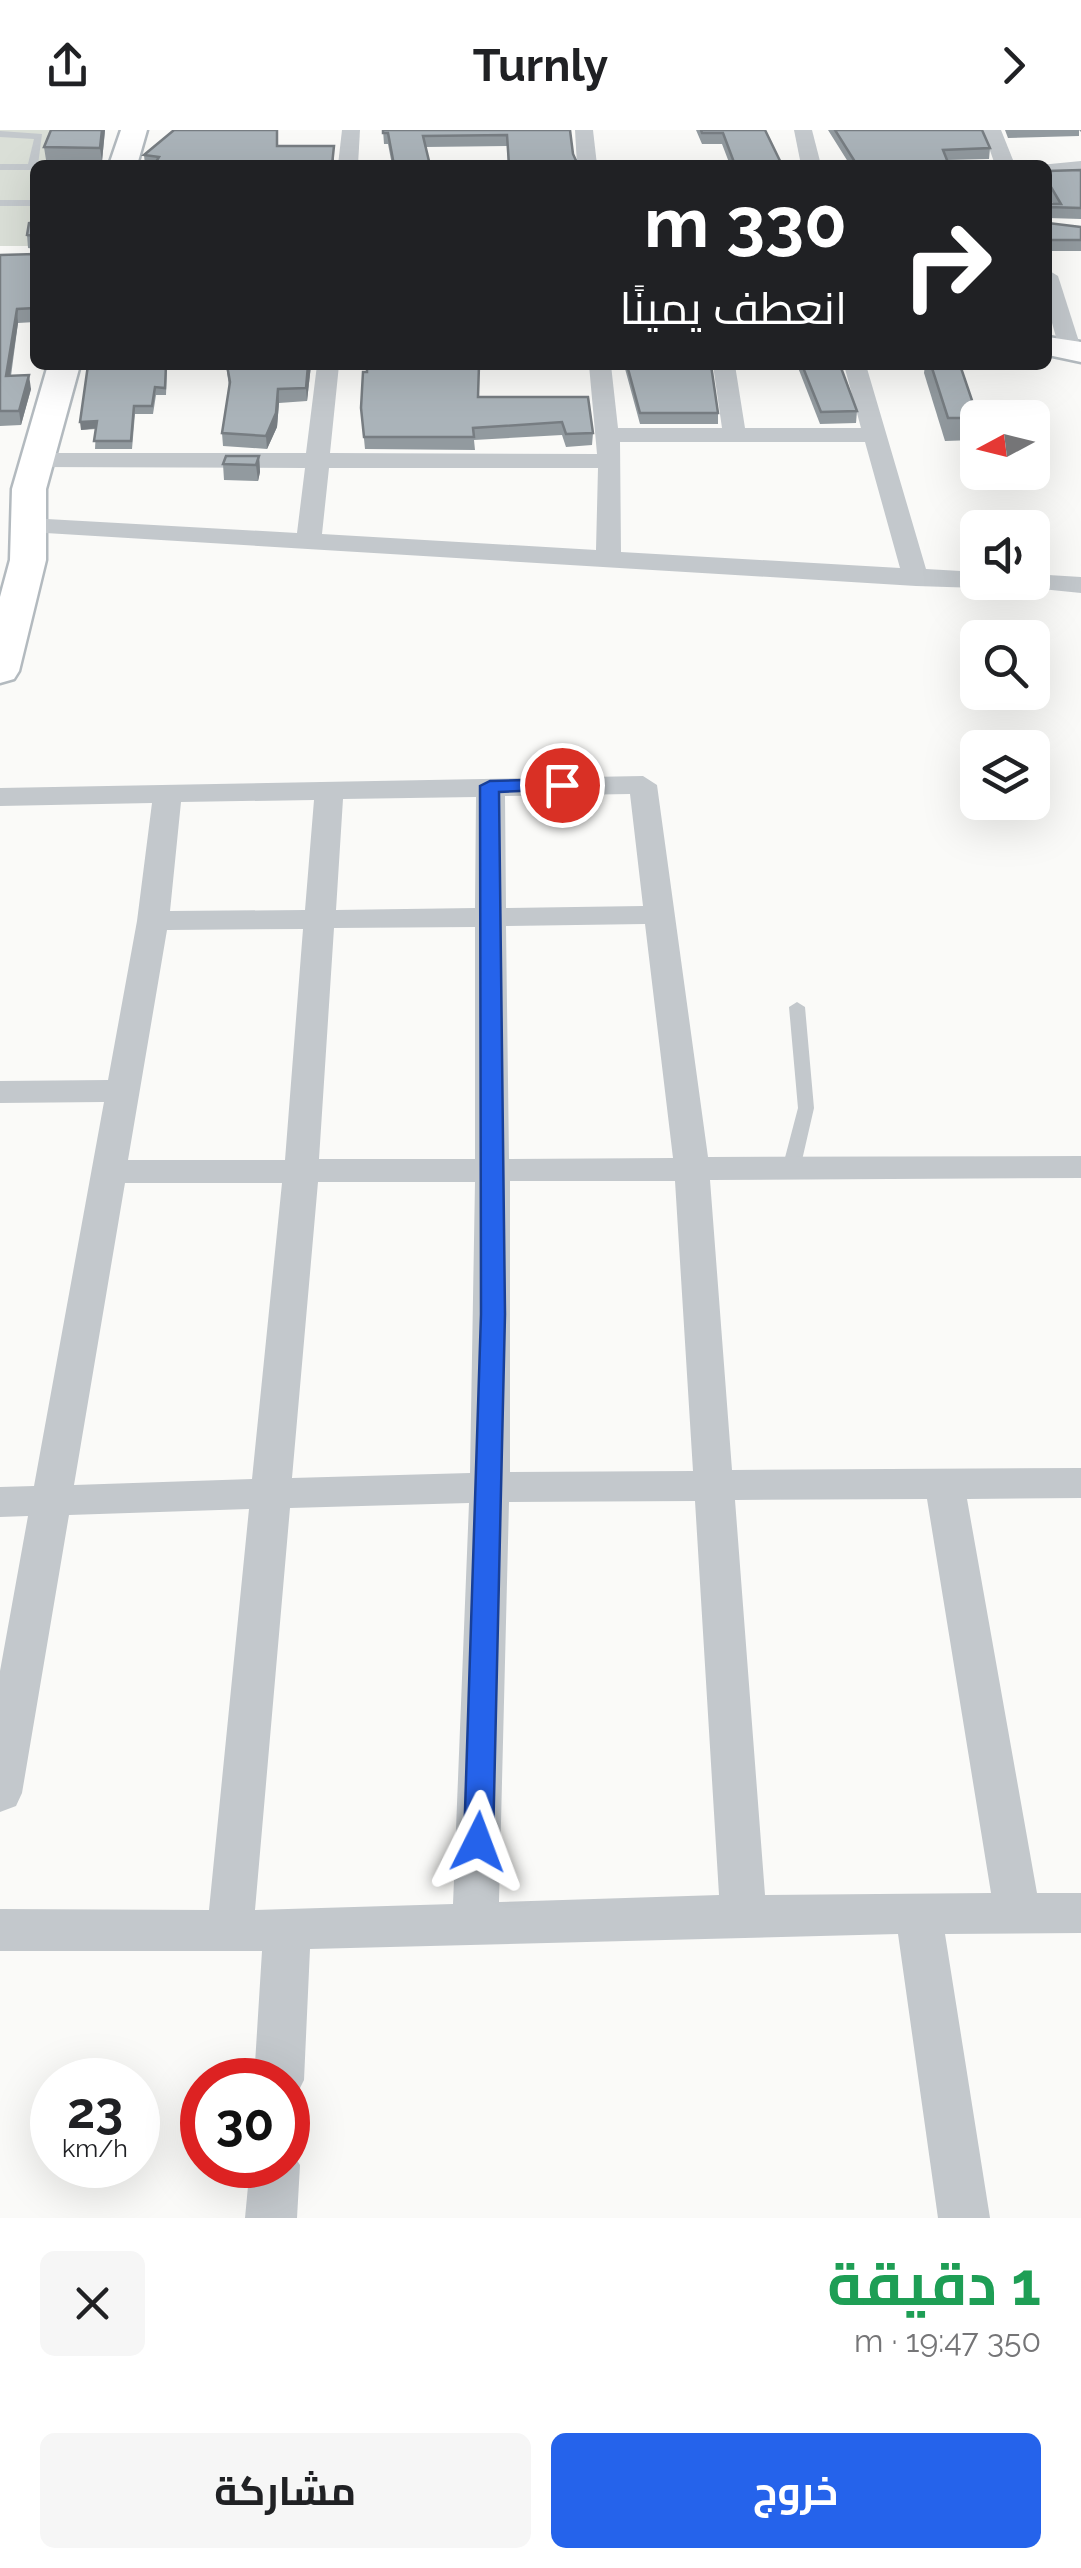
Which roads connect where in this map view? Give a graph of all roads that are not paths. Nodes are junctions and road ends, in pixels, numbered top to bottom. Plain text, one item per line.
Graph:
1 (117, 130) edge
2 (134, 130) edge
3 (350, 130) edge
4 (584, 130) edge
5 (803, 130) edge
6 (992, 130) edge
7 (0, 134) edge
8 (35, 160) edge
9 (108, 160) edge
10 (125, 160) edge
11 (348, 160) edge
12 (587, 160) edge
13 (810, 160) edge
14 (1003, 160) edge
15 (0, 167) edge
16 (30, 167) edge
17 (1052, 168) edge
18 (1081, 168) edge
19 (0, 204) edge
20 (30, 204) edge
21 (1052, 282) edge
22 (1081, 287) edge
23 (1052, 290) edge
24 (1066, 350) edge
25 (44, 370) edge
26 (63, 370) edge
27 (327, 370) edge
28 (601, 370) edge
29 (725, 370) edge
30 (856, 370) edge
31 (608, 435) junction
32 (874, 435) junction
33 (734, 436) junction
34 (36, 460) junction
35 (610, 461) junction
36 (318, 462) junction
37 (12, 524) edge
38 (309, 539) junction
39 (608, 559) junction
40 (916, 578) junction
41 (960, 579) edge
42 (1050, 583) edge
43 (1081, 584) edge
44 (0, 591) edge
45 (0, 672) edge
46 (490, 786) junction
47 (328, 790) junction
48 (167, 795) junction
49 (0, 796) edge
50 (662, 915) junction
51 (492, 916) junction
52 (320, 919) junction
53 (152, 921) junction
54 (797, 1007) dead end
55 (122, 1091) junction
56 (0, 1092) edge
57 (1081, 1167) edge
58 (791, 1168) junction
59 (692, 1169) junction
60 (493, 1170) junction
61 (110, 1172) junction
62 (302, 1172) junction
63 (944, 1484) junction
64 (1081, 1484) edge
65 (490, 1486) junction
66 (712, 1486) junction
67 (271, 1493) junction
68 (48, 1499) junction
69 (0, 1502) edge
70 (0, 1793) edge
71 (1081, 1913) edge
72 (1018, 1914) junction
73 (743, 1915) junction
74 (919, 1916) junction
75 (475, 1922) junction
76 (0, 1930) edge
77 (286, 1930) junction
78 (230, 1932) junction
79 (280, 2058) edge
80 (273, 2188) edge
81 (271, 2218) edge
82 (964, 2218) edge

1 - 9 street
2 - 10 street
3 - 11 street
4 - 12 street
5 - 13 street
6 - 14 street
7 - 8 lane
15 - 16 lane
17 - 18 street
19 - 20 lane
21 - 22 street
23 - 24 street
25 - 37 street
26 - 34 street
27 - 36 street
28 - 31 street
29 - 33 street
30 - 32 street
31 - 33 street
31 - 35 street
32 - 33 street
32 - 40 street
34 - 36 street
34 - 37 street
35 - 36 street
35 - 39 street
36 - 38 street
37 - 38 street
37 - 44 street
37 - 45 street
38 - 39 street
39 - 40 street
40 - 41 street
42 - 43 street
46 - 47 street
46 - 50 street
46 - 51 street
47 - 48 street
47 - 52 street
48 - 49 street
48 - 53 street
50 - 51 street
50 - 59 street
51 - 52 street
51 - 60 street
52 - 53 street
52 - 62 street
53 - 55 street
54 - 58 lane
55 - 56 street
55 - 61 street
57 - 58 street
58 - 59 street
59 - 60 street
59 - 66 street
60 - 62 street
60 - 65 street
61 - 62 street
61 - 68 street
62 - 67 street
63 - 64 street
63 - 66 street
63 - 72 street
65 - 66 street
65 - 67 street
65 - 75 street
66 - 73 street
67 - 68 street
67 - 78 street
68 - 69 street
68 - 70 street
71 - 72 street
72 - 74 street
73 - 74 street
73 - 75 street
74 - 82 street
75 - 77 street
76 - 78 street
77 - 78 street
77 - 79 street
80 - 81 street

